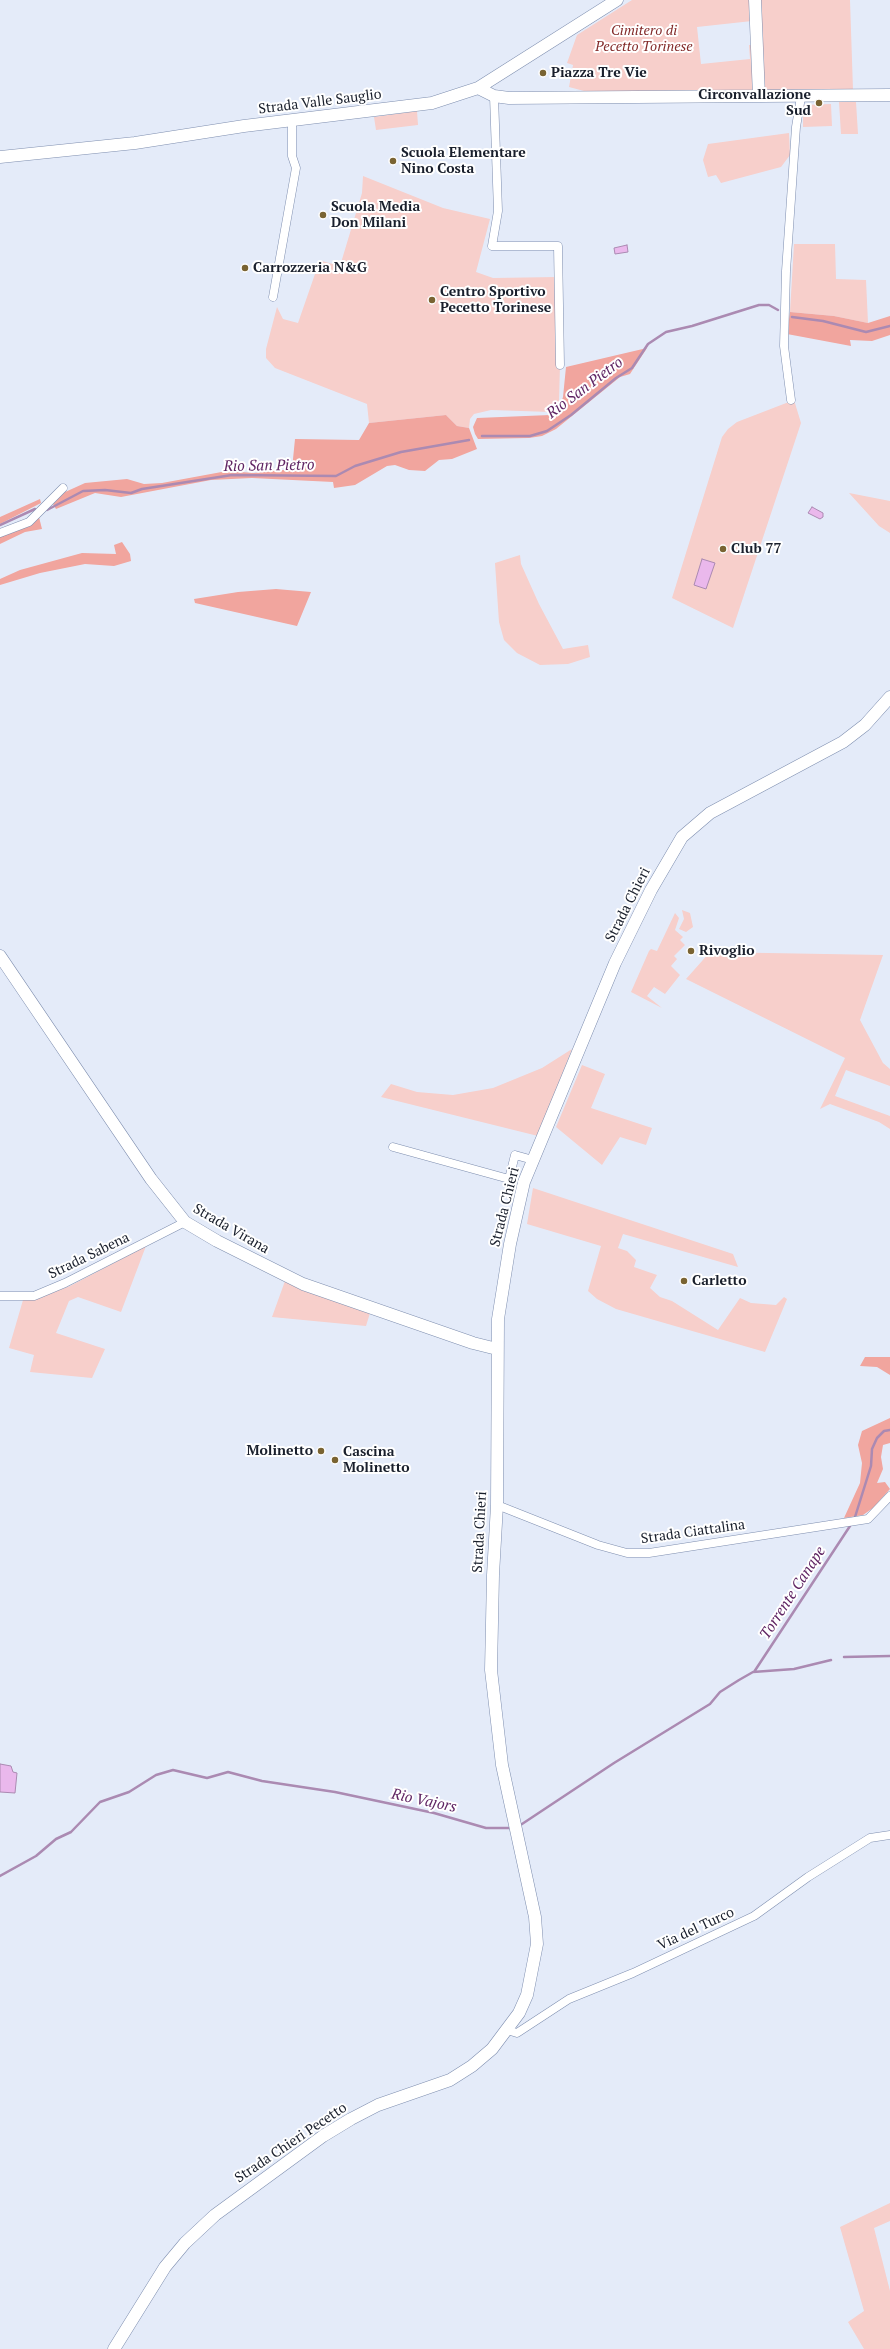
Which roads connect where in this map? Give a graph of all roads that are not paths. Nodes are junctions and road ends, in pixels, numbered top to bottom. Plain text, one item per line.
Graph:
1 (617, 0) edge
2 (755, 0) edge
3 (478, 88) junction
4 (890, 95) edge
5 (494, 96) junction
6 (759, 96) junction
7 (800, 97) junction
8 (292, 121) junction
9 (0, 157) edge
10 (273, 297) dead end
11 (560, 365) dead end
12 (791, 400) dead end
13 (63, 488) dead end
14 (0, 533) edge
15 (890, 697) edge
16 (0, 956) edge
17 (393, 1147) dead end
18 (533, 1160) junction
19 (185, 1222) junction
20 (0, 1296) edge
21 (497, 1349) junction
22 (890, 1496) edge
23 (497, 1505) junction
24 (515, 1824) joint
25 (890, 1835) edge
26 (507, 2030) junction
27 (114, 2349) edge

1 - 3 main road, Strada Valle Sauglio
2 - 6 main road
3 - 5 main road
3 - 8 main road, Strada Valle Sauglio
4 - 7 main road
5 - 6 main road
5 - 11 street
6 - 7 main road
7 - 12 street
8 - 9 main road, Strada Valle Sauglio
8 - 10 street
13 - 14 street
15 - 18 main road, Strada Chieri
16 - 19 main road, Strada Virana
17 - 18 street
18 - 21 main road, Strada Chieri
19 - 20 street, Strada Sabena
19 - 21 main road, Strada Virana
21 - 23 main road, Strada Chieri
22 - 23 street, Strada Ciattalina
23 - 24 main road, Strada Chieri
24 - 26 main road, Strada Chieri Pecetto
25 - 26 street, Via del Turco
26 - 27 main road, Strada Chieri Pecetto

